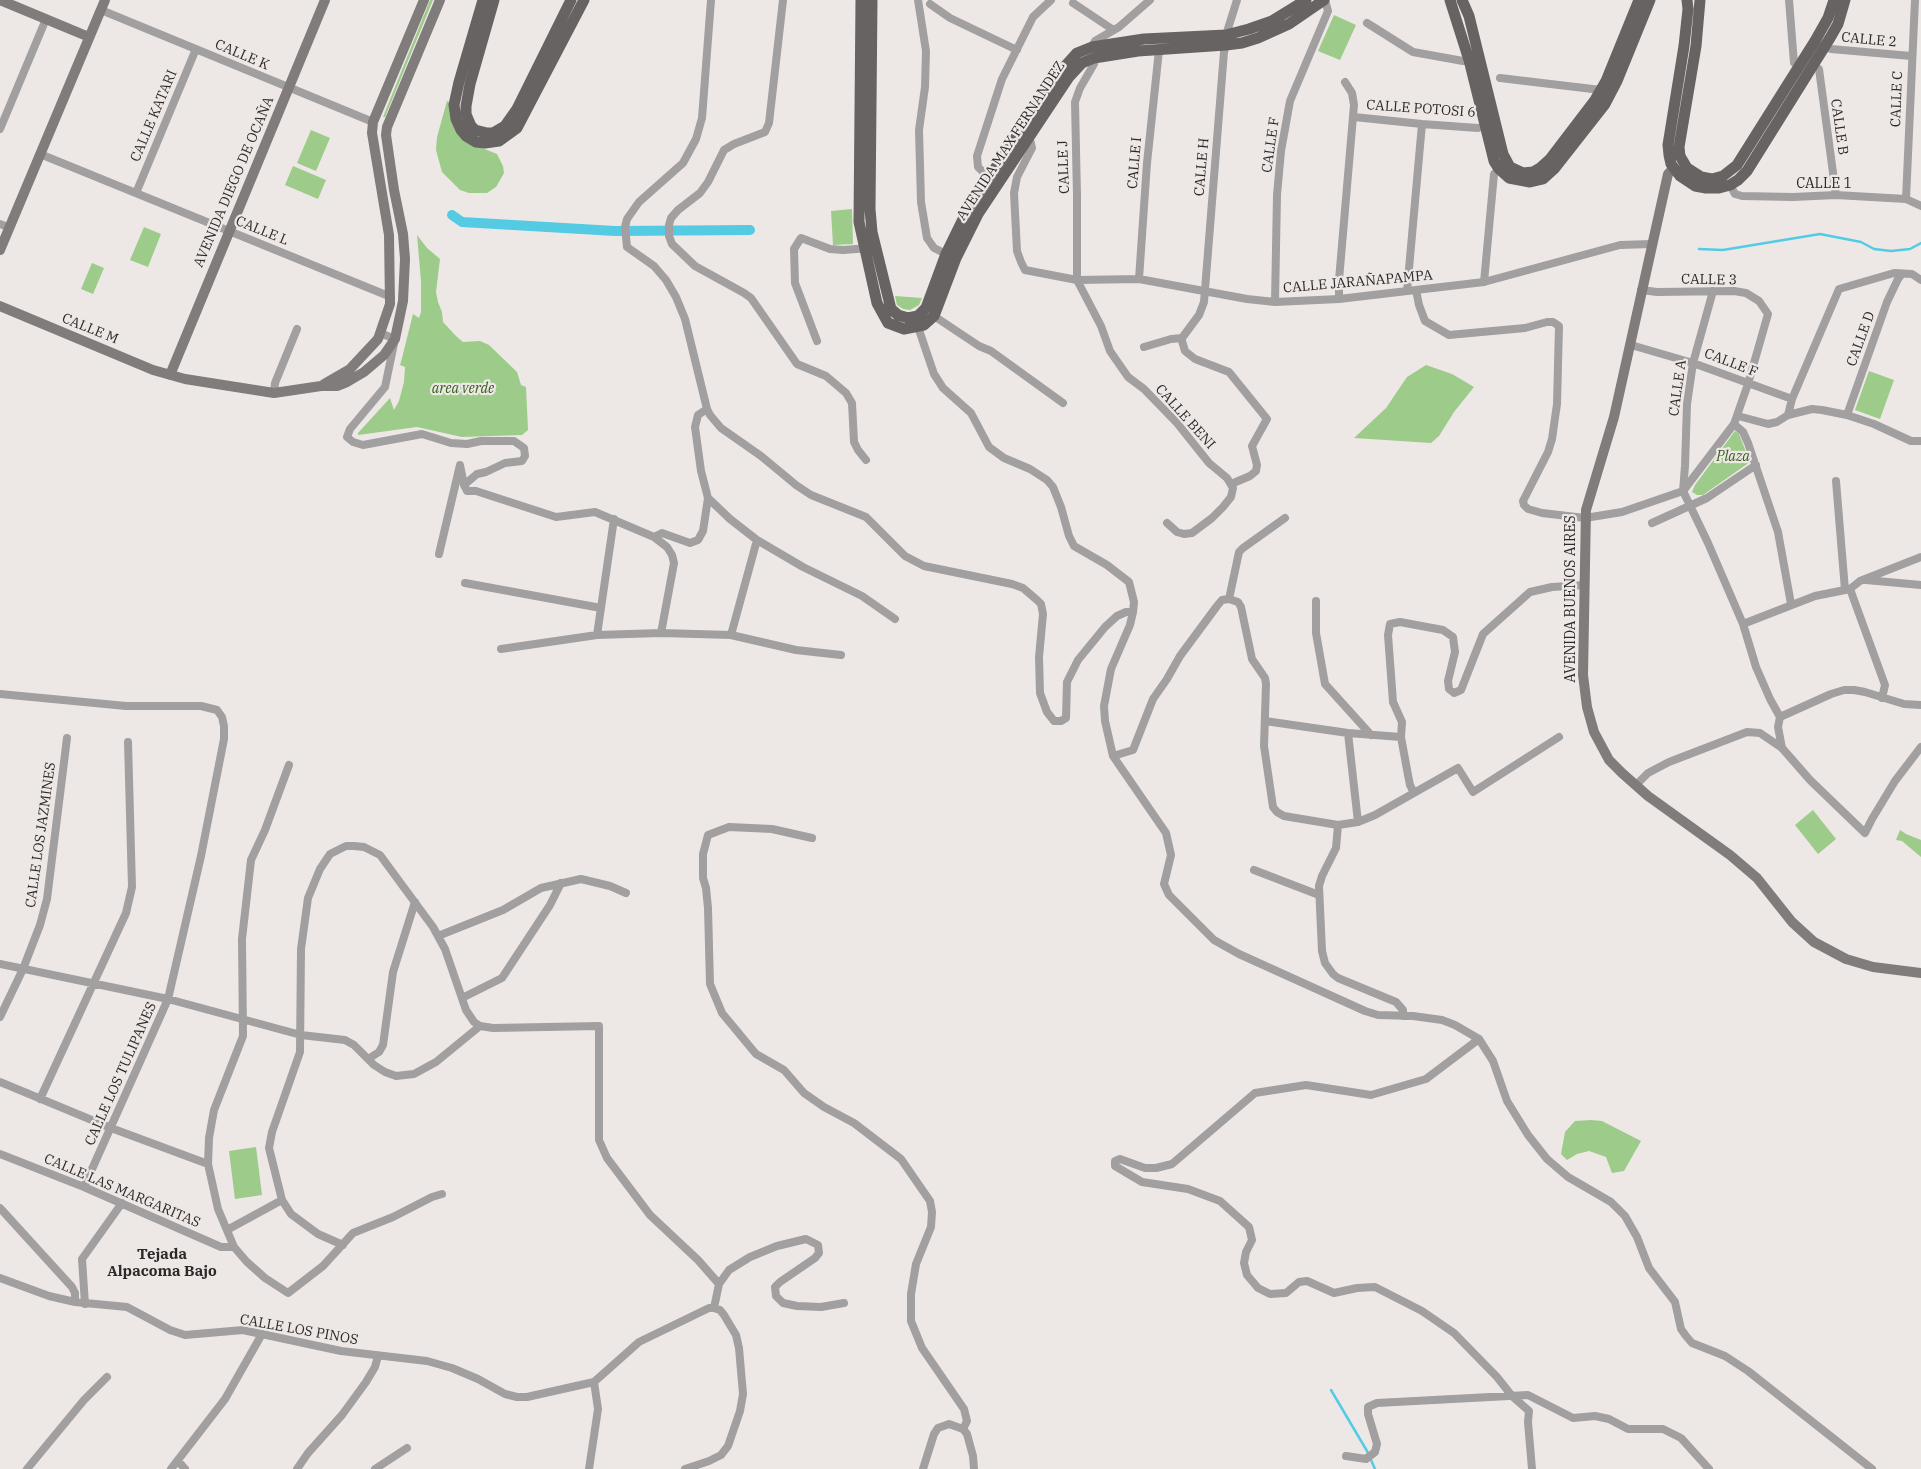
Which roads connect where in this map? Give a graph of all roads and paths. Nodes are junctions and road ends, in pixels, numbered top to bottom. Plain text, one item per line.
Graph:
1 (0, 0) edge
2 (325, 0) edge
3 (424, 0) edge
4 (440, 0) edge
5 (483, 0) edge
6 (494, 0) edge
7 (571, 0) edge
8 (584, 0) edge
9 (712, 0) edge
10 (784, 0) edge
11 (861, 0) edge
12 (872, 0) edge
13 (918, 0) edge
14 (1051, 0) edge
15 (1150, 0) edge
16 (1237, 0) edge
17 (1306, 0) edge
18 (1324, 0) edge
19 (1450, 0) edge
20 (1462, 0) edge
21 (1639, 0) edge
22 (1650, 0) edge
23 (1687, 0) edge
24 (1700, 0) edge
25 (1789, 0) edge
26 (1834, 0) edge
27 (1845, 0) edge
28 (1915, 0) edge
29 (932, 2) edge
30 (1073, 3) dead end
31 (103, 5) edge
32 (920, 14) junction
33 (46, 19) junction
34 (1367, 23) dead end
35 (1112, 29) junction
36 (89, 37) junction
37 (1226, 40) junction
38 (1820, 44) junction
39 (196, 49) junction
40 (1016, 50) junction
41 (1159, 50) junction
42 (1093, 53) junction
43 (1912, 56) junction
44 (1474, 58) junction
45 (1800, 65) junction
46 (1813, 65) junction
47 (539, 75) junction
48 (1500, 78) dead end
49 (1345, 82) dead end
50 (289, 87) junction
51 (1606, 92) junction
52 (1354, 117) junction
53 (373, 122) junction
54 (1422, 124) junction
55 (1490, 124) junction
56 (387, 127) junction
57 (0, 129) edge
58 (1019, 140) junction
59 (40, 154) junction
60 (1503, 166) junction
61 (1679, 166) junction
62 (992, 180) junction
63 (1730, 185) junction
64 (136, 193) junction
65 (1836, 195) junction
66 (1906, 199) junction
67 (1921, 206) edge
68 (5, 226) edge
69 (228, 231) junction
70 (1651, 244) junction
71 (870, 248) junction
72 (0, 250) edge
73 (951, 256) junction
74 (1902, 274) junction
75 (1139, 279) junction
76 (1077, 280) junction
77 (1921, 280) edge
78 (1484, 282) junction
79 (1416, 290) junction
80 (1641, 290) junction
81 (1407, 291) junction
82 (1713, 291) junction
83 (1204, 292) junction
84 (391, 297) junction
85 (1340, 299) junction
86 (403, 301) junction
87 (1275, 302) junction
88 (0, 306) edge
89 (934, 316) junction
90 (916, 322) junction
91 (297, 329) dead end
92 (380, 333) junction
93 (1182, 338) junction
94 (395, 339) junction
95 (817, 341) dead end
96 (1631, 345) junction
97 (1144, 346) dead end
98 (1693, 363) junction
99 (170, 375) junction
100 (1748, 384) junction
101 (320, 386) junction
102 (274, 393) junction
103 (1792, 399) junction
104 (1063, 403) dead end
105 (708, 409) junction
106 (1788, 415) junction
107 (1847, 415) junction
108 (1736, 420) junction
109 (1921, 441) edge
110 (866, 460) dead end
111 (1756, 465) junction
112 (1836, 480) dead end
113 (1231, 484) junction
114 (464, 485) junction
115 (1683, 491) junction
116 (708, 498) junction
117 (1691, 506) junction
118 (1285, 518) dead end
119 (1585, 518) junction
120 (614, 519) junction
121 (1652, 522) dead end
122 (1166, 523) dead end
123 (654, 537) junction
124 (757, 540) junction
125 (439, 554) dead end
126 (1921, 557) edge
127 (1864, 579) junction
128 (465, 582) dead end
129 (1921, 585) edge
130 (1585, 586) junction
131 (1848, 589) junction
132 (1229, 599) junction
133 (1316, 601) dead end
134 (1791, 604) junction
135 (601, 608) junction
136 (1133, 612) junction
137 (895, 619) dead end
138 (1743, 624) junction
139 (661, 633) junction
140 (597, 635) junction
141 (731, 635) junction
142 (501, 649) dead end
143 (841, 655) dead end
144 (0, 694) edge
145 (1882, 698) junction
146 (1921, 705) edge
147 (1780, 717) junction
148 (1265, 721) junction
149 (1348, 733) junction
150 (1371, 734) junction
151 (1401, 737) junction
152 (67, 738) dead end
153 (1559, 738) dead end
154 (128, 742) dead end
155 (1921, 747) edge
156 (1782, 748) junction
157 (1114, 756) junction
158 (289, 765) dead end
159 (1636, 785) junction
160 (1414, 793) junction
161 (1358, 822) junction
162 (1338, 825) junction
163 (812, 838) dead end
164 (1254, 870) dead end
165 (562, 883) junction
166 (626, 892) dead end
167 (1319, 895) junction
168 (415, 902) junction
169 (438, 936) junction
170 (0, 964) edge
171 (22, 970) junction
172 (1921, 974) edge
173 (93, 983) junction
174 (462, 998) junction
175 (168, 999) junction
176 (1403, 1016) junction
177 (0, 1017) edge
178 (243, 1020) junction
179 (480, 1026) junction
180 (301, 1035) junction
181 (1479, 1039) junction
182 (368, 1059) junction
183 (0, 1082) edge
184 (40, 1099) junction
185 (111, 1128) junction
186 (0, 1154) edge
187 (208, 1164) junction
188 (84, 1187) junction
189 (442, 1194) dead end
190 (282, 1200) junction
191 (122, 1203) junction
192 (0, 1208) edge
193 (227, 1230) junction
194 (343, 1245) junction
195 (234, 1247) junction
196 (0, 1278) edge
197 (719, 1284) junction
198 (75, 1302) junction
199 (844, 1303) dead end
200 (85, 1304) junction
201 (714, 1308) junction
202 (262, 1334) junction
203 (378, 1356) junction
204 (108, 1376) dead end
205 (594, 1382) junction
206 (1512, 1396) junction
207 (963, 1429) junction
208 (407, 1448) dead end
209 (1346, 1456) dead end
210 (178, 1461) junction
211 (27, 1469) edge
212 (171, 1469) edge
213 (185, 1469) edge
214 (297, 1469) edge
215 (375, 1469) edge
216 (589, 1469) edge
217 (685, 1469) edge
218 (923, 1469) edge
219 (974, 1469) edge
220 (1532, 1469) edge
221 (1709, 1469) edge
222 (1872, 1469) edge

1 - 33 street
2 - 50 street, AVENIDA DIEGO DE OCAÑA
3 - 53 street
4 - 56 street
5 - 47 main road
6 - 47 main road
7 - 47 main road
8 - 47 main road
9 - 105 street
10 - 110 street
11 - 71 main road
12 - 71 main road
13 - 32 street
14 - 40 street
15 - 35 street
16 - 37 street, CALLE H
17 - 37 main road, AVENIDA MAX FERNANDEZ
18 - 37 main road, AVENIDA MAX FERNANDEZ
18 - 87 street, CALLE F
19 - 44 main road
20 - 44 main road
21 - 51 main road
22 - 51 main road
23 - 61 main road
24 - 61 main road
25 - 45 street
26 - 38 main road
27 - 38 main road
28 - 43 street, CALLE C
29 - 32 street
29 - 40 street
30 - 35 street
31 - 36 street
31 - 39 street, CALLE K
32 - 73 street
33 - 36 street
33 - 57 street
34 - 44 street
35 - 42 street
36 - 59 street
37 - 41 main road, AVENIDA MAX FERNANDEZ
37 - 42 main road, AVENIDA MAX FERNANDEZ
37 - 83 street, CALLE H
38 - 43 street, CALLE 2
38 - 45 main road
38 - 46 main road
39 - 50 street, CALLE K
39 - 64 street, CALLE KATARI
40 - 62 street
41 - 42 main road, AVENIDA MAX FERNANDEZ
41 - 75 street, CALLE I
42 - 58 main road, AVENIDA MAX FERNANDEZ
42 - 76 street, CALLE J
43 - 66 street, CALLE C
44 - 55 main road
45 - 61 main road
46 - 63 main road
46 - 65 street, CALLE B
48 - 51 street
49 - 52 street
50 - 53 street, CALLE K
50 - 69 street, AVENIDA DIEGO DE OCAÑA
51 - 60 main road
52 - 54 street, CALLE POTOSI 6
52 - 85 street
53 - 56 street
53 - 84 street
54 - 55 street, CALLE POTOSI 6
54 - 81 street
55 - 60 main road
56 - 86 street
58 - 62 main road, AVENIDA MAX FERNANDEZ
58 - 76 street, CALLE JARAÑAPAMPA
59 - 64 street, CALLE L
59 - 68 street
60 - 78 street
61 - 63 main road
61 - 70 street, AVENIDA BUENOS AIRES
62 - 73 main road, AVENIDA MAX FERNANDEZ
63 - 65 street, CALLE 1
64 - 69 street, CALLE L
65 - 66 street, CALLE 1
66 - 67 street, CALLE 1
68 - 72 street
69 - 84 street, CALLE L
69 - 99 street, AVENIDA DIEGO DE OCAÑA
70 - 78 street, CALLE JARAÑAPAMPA
70 - 80 street, AVENIDA BUENOS AIRES
71 - 90 main road
71 - 95 street
73 - 89 main road, AVENIDA MAX FERNANDEZ
73 - 90 main road, AVENIDA MAX FERNANDEZ
74 - 77 street
74 - 103 street
74 - 107 street, CALLE D
75 - 76 street, CALLE JARAÑAPAMPA
75 - 83 street, CALLE JARAÑAPAMPA
76 - 113 street, CALLE BENI
78 - 79 street, CALLE JARAÑAPAMPA
79 - 81 street, CALLE JARAÑAPAMPA
79 - 119 street
80 - 82 street, CALLE 3
80 - 96 street, AVENIDA BUENOS AIRES
81 - 85 street, CALLE JARAÑAPAMPA
82 - 98 street, CALLE A
82 - 100 street, CALLE 3
83 - 87 street, CALLE JARAÑAPAMPA
83 - 93 street, CALLE H
84 - 86 street
84 - 92 street
85 - 87 street, CALLE JARAÑAPAMPA
86 - 94 street
88 - 99 street, CALLE M
89 - 90 main road
89 - 104 street
90 - 136 street
91 - 102 street
92 - 94 street
92 - 101 street
93 - 97 street
93 - 113 street
94 - 101 street, CALLE M
94 - 114 street
96 - 98 street, CALLE F
96 - 119 street, AVENIDA BUENOS AIRES
98 - 100 street, CALLE F
98 - 115 street, CALLE A
99 - 102 street, CALLE M
100 - 103 street, CALLE F
100 - 108 street
101 - 102 street, CALLE M
103 - 106 street
105 - 116 street
105 - 136 street
106 - 107 street
106 - 108 street
107 - 109 street
108 - 111 street
108 - 115 street
111 - 117 street
111 - 134 street
112 - 131 street
113 - 122 street
114 - 120 street
114 - 125 street
115 - 117 street
115 - 119 street
116 - 123 street
116 - 124 street
117 - 121 street
117 - 138 street
118 - 132 street
119 - 130 street, AVENIDA BUENOS AIRES
120 - 123 street
120 - 135 street
123 - 139 street
124 - 137 street
124 - 141 street
126 - 127 street
127 - 129 street
127 - 131 street
128 - 135 street
130 - 151 street
130 - 159 street, AVENIDA BUENOS AIRES
131 - 134 street
131 - 145 street
132 - 148 street
132 - 157 street
133 - 150 street
134 - 138 street
135 - 140 street
136 - 157 street
138 - 147 street
139 - 140 street
139 - 141 street
140 - 142 street
141 - 143 street
144 - 175 street, CALLE LOS TULIPANES
145 - 146 street
145 - 147 street
147 - 156 street
148 - 149 street
148 - 162 street
149 - 150 street
149 - 161 street
150 - 151 street
151 - 160 street
152 - 171 street, CALLE LOS JAZMINES
153 - 160 street
154 - 173 street
155 - 156 street
156 - 159 street
157 - 176 street
158 - 178 street
159 - 172 street, AVENIDA BUENOS AIRES
160 - 161 street
161 - 162 street
162 - 167 street
163 - 207 street
164 - 167 street
165 - 166 street
165 - 169 street
165 - 174 street
167 - 176 street
168 - 169 street
168 - 180 street
168 - 182 street
169 - 174 street
170 - 171 street
171 - 173 street
171 - 177 street, CALLE LOS JAZMINES
173 - 175 street
173 - 184 street
174 - 179 street
175 - 178 street
175 - 185 street, CALLE LOS TULIPANES
176 - 181 street
178 - 180 street
178 - 187 street
179 - 182 street
179 - 197 street
180 - 182 street
180 - 190 street
181 - 206 street
181 - 222 street
183 - 184 street
184 - 185 street
185 - 187 street
185 - 188 street, CALLE LOS TULIPANES
186 - 188 street, CALLE LAS MARGARITAS
187 - 193 street
188 - 191 street, CALLE LAS MARGARITAS
189 - 194 street
190 - 193 street
190 - 194 street
191 - 195 street, CALLE LAS MARGARITAS
191 - 200 street
192 - 198 street
193 - 195 street
194 - 195 street
196 - 198 street, CALLE LOS PINOS
197 - 199 street
197 - 201 street
198 - 200 street, CALLE LOS PINOS
200 - 202 street, CALLE LOS PINOS
201 - 205 street
201 - 217 street
202 - 203 street, CALLE LOS PINOS
202 - 210 street
203 - 205 street, CALLE LOS PINOS
203 - 214 street
204 - 211 street
205 - 216 street
206 - 209 street
206 - 220 street
206 - 221 street
207 - 218 street
207 - 219 street
208 - 215 street
210 - 212 street
210 - 213 street

